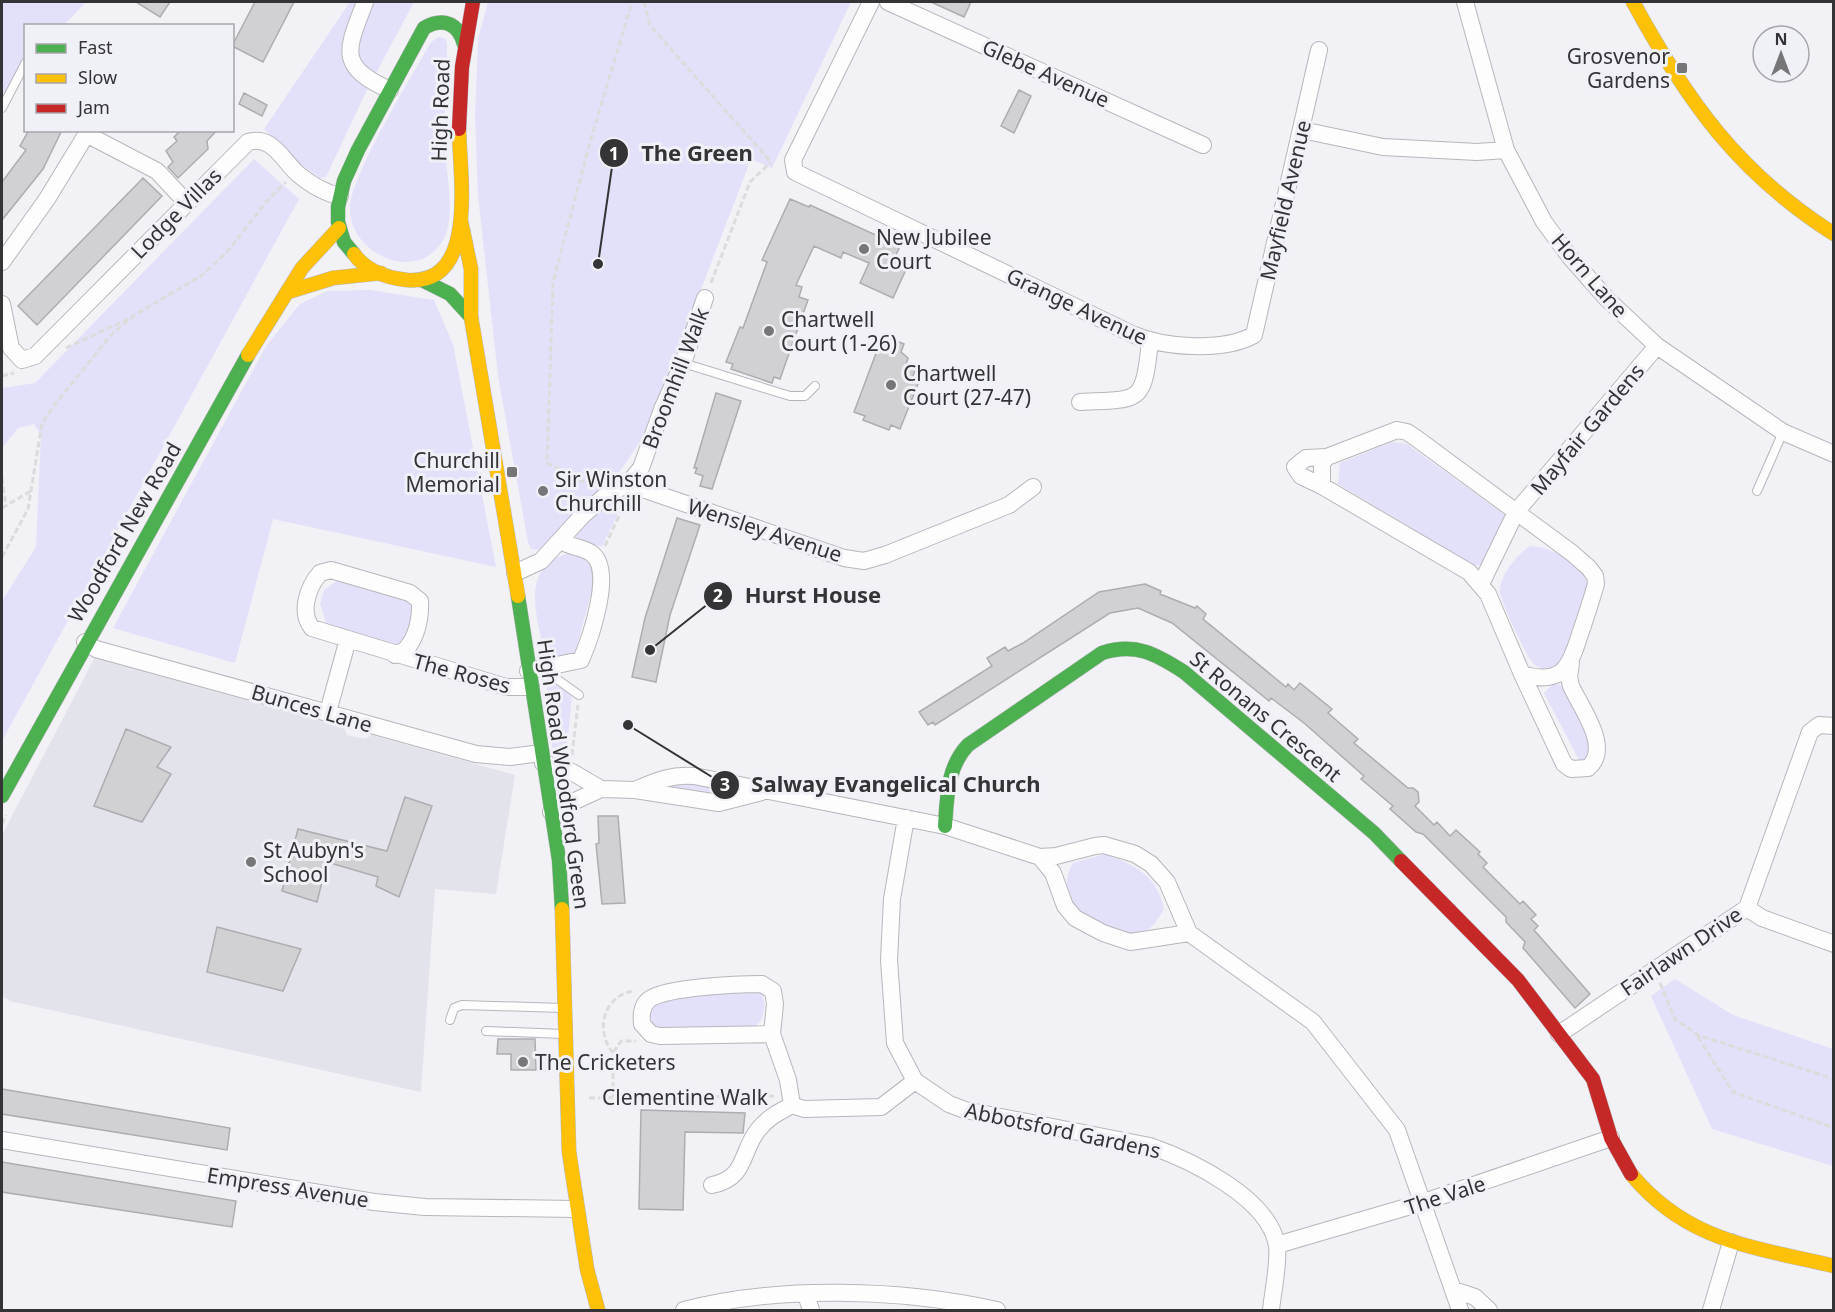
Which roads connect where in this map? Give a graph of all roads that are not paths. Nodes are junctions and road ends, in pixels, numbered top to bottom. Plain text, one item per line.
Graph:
1 (365, 2) edge
2 (473, 2) edge
3 (871, 2) edge
4 (888, 2) edge
5 (1453, 2) edge
6 (1464, 2) edge
7 (1633, 2) edge
8 (431, 10) dead end
9 (419, 35) junction
10 (464, 44) junction
11 (1319, 50) dead end
12 (24, 68) edge
13 (390, 90) junction
14 (2, 108) edge
15 (1302, 130) junction
16 (89, 133) edge
17 (1203, 145) dead end
18 (1506, 150) junction
19 (340, 196) junction
20 (186, 202) junction
21 (461, 222) junction
22 (339, 228) junction
23 (1833, 234) edge
24 (2, 262) edge
25 (381, 273) junction
26 (422, 280) junction
27 (288, 292) junction
28 (705, 298) road end
29 (2, 303) edge
30 (471, 317) junction
31 (1150, 342) junction
32 (1242, 342) joint
33 (1657, 346) junction
34 (683, 363) junction
35 (815, 386) dead end
36 (1080, 402) dead end
37 (1783, 432) junction
38 (1833, 454) edge
39 (1327, 457) junction
40 (631, 485) junction
41 (1322, 486) junction
42 (1033, 487) dead end
43 (1757, 491) dead end
44 (1516, 513) junction
45 (561, 541) junction
46 (515, 573) junction
47 (1481, 584) junction
48 (348, 639) junction
49 (86, 642) junction
50 (395, 655) junction
51 (1571, 663) junction
52 (550, 668) junction
53 (1522, 674) junction
54 (529, 679) junction
55 (579, 695) road end
56 (328, 712) junction
57 (1833, 726) edge
58 (542, 758) junction
59 (601, 789) junction
60 (635, 790) junction
61 (768, 791) junction
62 (2, 796) edge
63 (551, 812) junction
64 (906, 818) junction
65 (945, 826) junction
66 (1040, 857) junction
67 (1747, 908) junction
68 (1189, 933) junction
69 (1833, 944) edge
70 (567, 1008) junction
71 (450, 1020) dead end
72 (486, 1031) dead end
73 (566, 1034) junction
74 (772, 1034) junction
75 (1559, 1034) junction
76 (915, 1081) junction
77 (791, 1101) junction
78 (1611, 1138) junction
79 (2, 1140) edge
80 (712, 1185) dead end
81 (1424, 1202) junction
82 (576, 1209) junction
83 (1731, 1242) junction
84 (1276, 1245) junction
85 (1833, 1266) edge
86 (1454, 1290) junction
87 (808, 1303) edge
88 (598, 1311) edge
89 (684, 1311) edge
90 (997, 1311) edge
91 (1271, 1311) edge
92 (1460, 1311) edge
93 (1489, 1311) edge
94 (1710, 1311) edge

1 - 13 street
2 - 10 main road, High Road
3 - 31 street, Grange Avenue
4 - 17 street, Glebe Avenue
5 - 6 street
6 - 18 street, Horn Lane
7 - 23 main road
8 - 9 main road, High Road
9 - 10 main road
9 - 13 main road
10 - 21 main road, High Road
11 - 15 street, Mayfield Avenue
12 - 14 lane
13 - 19 main road
15 - 18 street
15 - 32 street, Mayfield Avenue
16 - 20 street
16 - 24 street
18 - 33 street, Horn Lane
19 - 20 street, Lodge Villas
19 - 22 main road
20 - 29 street, Lodge Villas
21 - 26 main road
21 - 30 main road, High Road Woodford Green
22 - 25 main road
22 - 27 main road, Woodford New Road
25 - 26 main road
25 - 27 main road
26 - 30 main road
27 - 49 main road, Woodford New Road
28 - 34 street, Broomhill Walk
30 - 46 main road, High Road Woodford Green
31 - 32 street, Grange Avenue
31 - 36 street
33 - 37 street, Horn Lane
33 - 44 street, Mayfair Gardens
34 - 35 lane
34 - 40 street, Broomhill Walk
37 - 38 street, Horn Lane
37 - 43 lane
39 - 41 street
39 - 41 street, Mayfair Gardens
39 - 44 street, Mayfair Gardens
40 - 42 street, Wensley Avenue
40 - 45 street, Broomhill Walk
41 - 47 street, Mayfair Gardens
44 - 47 street, Mayfair Gardens
44 - 51 street, Mayfair Gardens
45 - 46 street, Broomhill Walk
45 - 52 street, The Roses
46 - 54 main road, High Road Woodford Green
47 - 53 street, Mayfair Gardens
48 - 50 street, The Roses
48 - 50 street, The Roses
48 - 56 street
49 - 56 street, Bunces Lane
49 - 62 main road, Woodford New Road
50 - 54 street, The Roses
51 - 53 street
51 - 53 street, Mayfair Gardens
52 - 54 street, The Roses
52 - 55 lane
54 - 58 main road, High Road Woodford Green
56 - 58 street, Bunces Lane
57 - 67 street, Fairlawn Drive
58 - 59 street
58 - 63 main road, High Road Woodford Green
59 - 60 street
59 - 63 street
60 - 61 street
60 - 61 street
61 - 64 street
63 - 70 main road, High Road Woodford Green
64 - 65 street
64 - 76 street, Abbotsford Gardens
65 - 66 street
65 - 75 main road, St Ronans Crescent
66 - 68 street
66 - 68 street
67 - 69 street
67 - 75 street, Fairlawn Drive
68 - 81 street
70 - 71 lane
70 - 73 main road, High Road Woodford Green
72 - 73 lane
73 - 82 main road, High Road Woodford Green
74 - 74 street
74 - 77 street
75 - 78 main road, St Ronans Crescent
76 - 77 street
76 - 84 street, Abbotsford Gardens
77 - 80 street, Clementine Walk
78 - 81 street, The Vale
78 - 83 main road, St Ronans Crescent
79 - 82 street, Empress Avenue
81 - 84 street, The Vale
81 - 86 street
82 - 88 main road, High Road Woodford Green
83 - 85 main road, St Ronans Crescent
83 - 94 street
84 - 91 street
86 - 92 street
86 - 93 street
87 - 89 street
87 - 90 street

